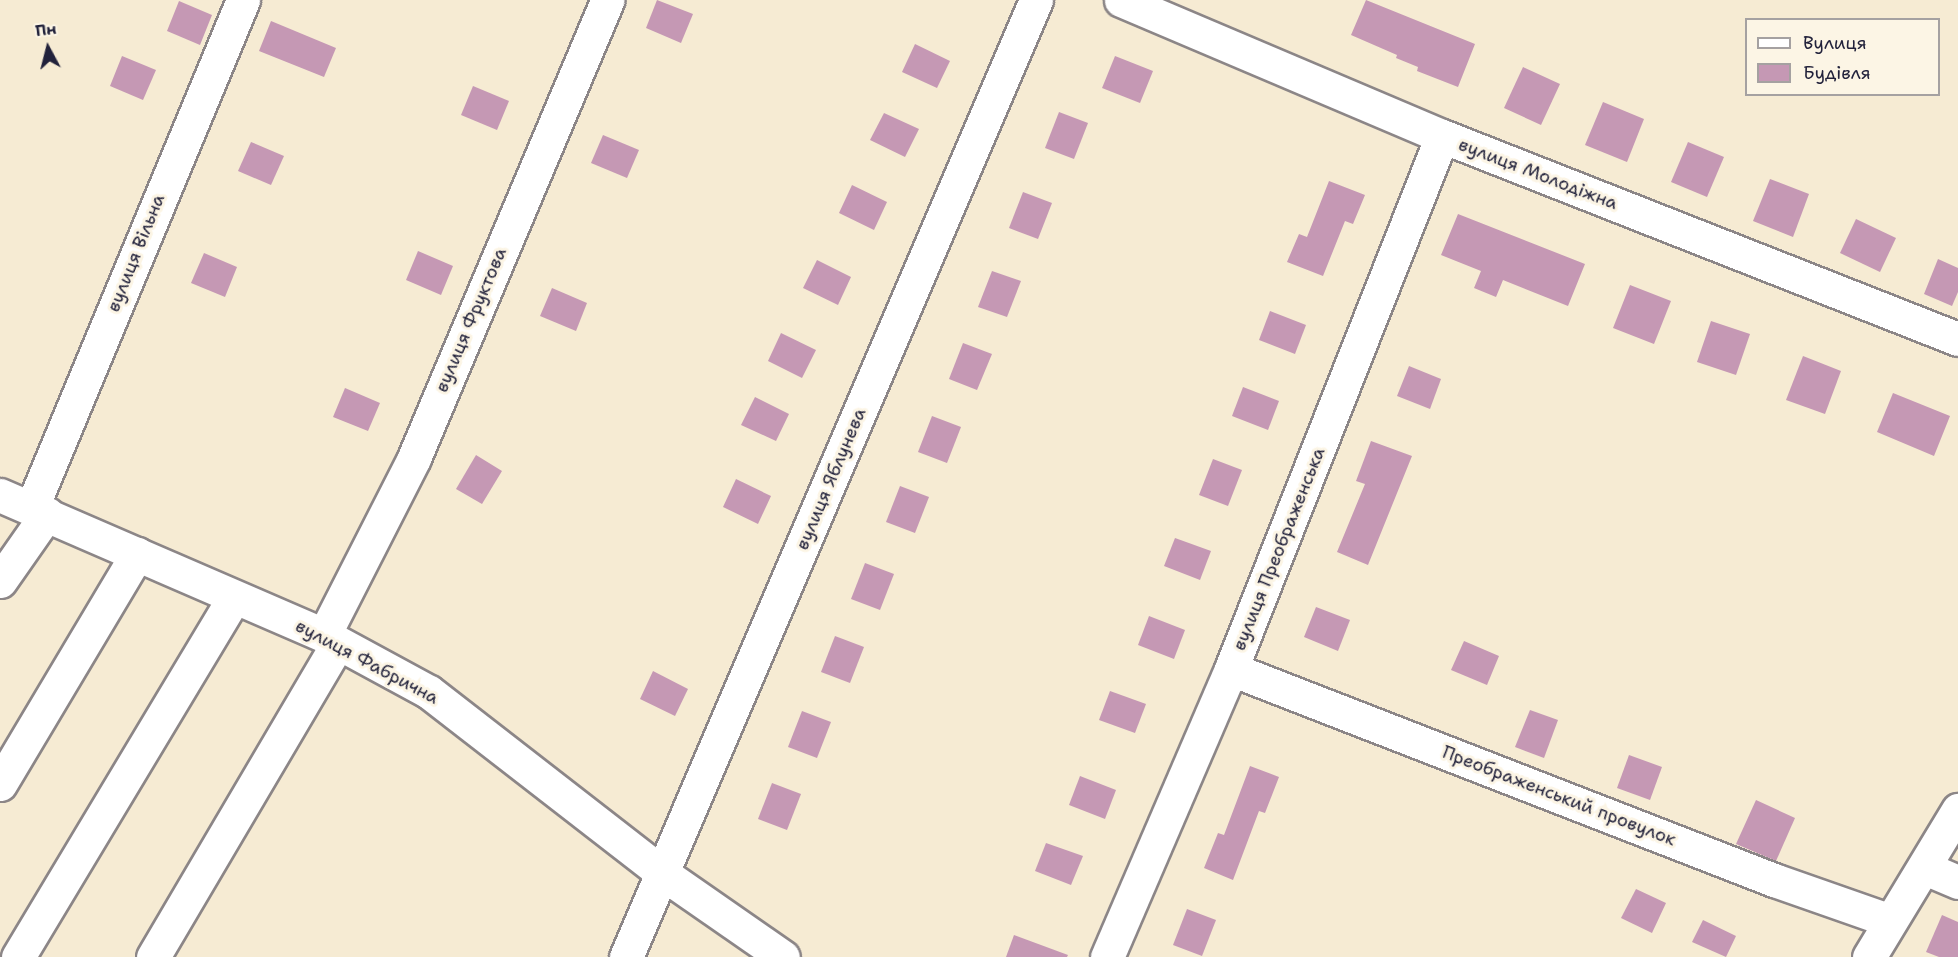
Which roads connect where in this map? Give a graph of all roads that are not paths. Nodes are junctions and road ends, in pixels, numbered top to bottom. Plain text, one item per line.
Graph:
1 (243, 0) edge
2 (607, 0) edge
3 (1036, 0) edge
4 (1121, 0) edge
5 (1442, 136) junction
6 (1958, 339) edge
7 (0, 495) edge
8 (40, 511) junction
9 (137, 554) junction
10 (0, 581) edge
11 (234, 598) junction
12 (331, 639) junction
13 (1231, 669) junction
14 (0, 784) edge
15 (1958, 810) edge
16 (1925, 868) junction
17 (663, 873) junction
18 (1958, 882) edge
19 (1888, 920) junction
20 (18, 957) edge
21 (153, 957) edge
22 (626, 957) edge
23 (783, 957) edge
24 (1107, 957) edge
25 (1869, 957) edge

1 - 8 street, вулиця Вільна
2 - 12 street, вулиця Фруктова
3 - 17 street, вулиця Яблунева
4 - 5 street, вулиця Молодіжна
5 - 6 street, вулиця Молодіжна
5 - 13 street, вулиця Преображенська
7 - 8 street, вулиця Фабрична
8 - 9 street, вулиця Фабрична
8 - 10 street, вулиця Вільна
9 - 11 street, вулиця Фабрична
9 - 14 street
11 - 12 street, вулиця Фабрична
11 - 20 street
12 - 17 street, вулиця Фабрична
12 - 21 street, вулиця Фруктова
13 - 19 street, Преображенський провулок
13 - 24 street, вулиця Преображенська
15 - 16 street
16 - 18 street
16 - 19 street
17 - 22 street, вулиця Яблунева
17 - 23 street, вулиця Фабрична
19 - 25 street

